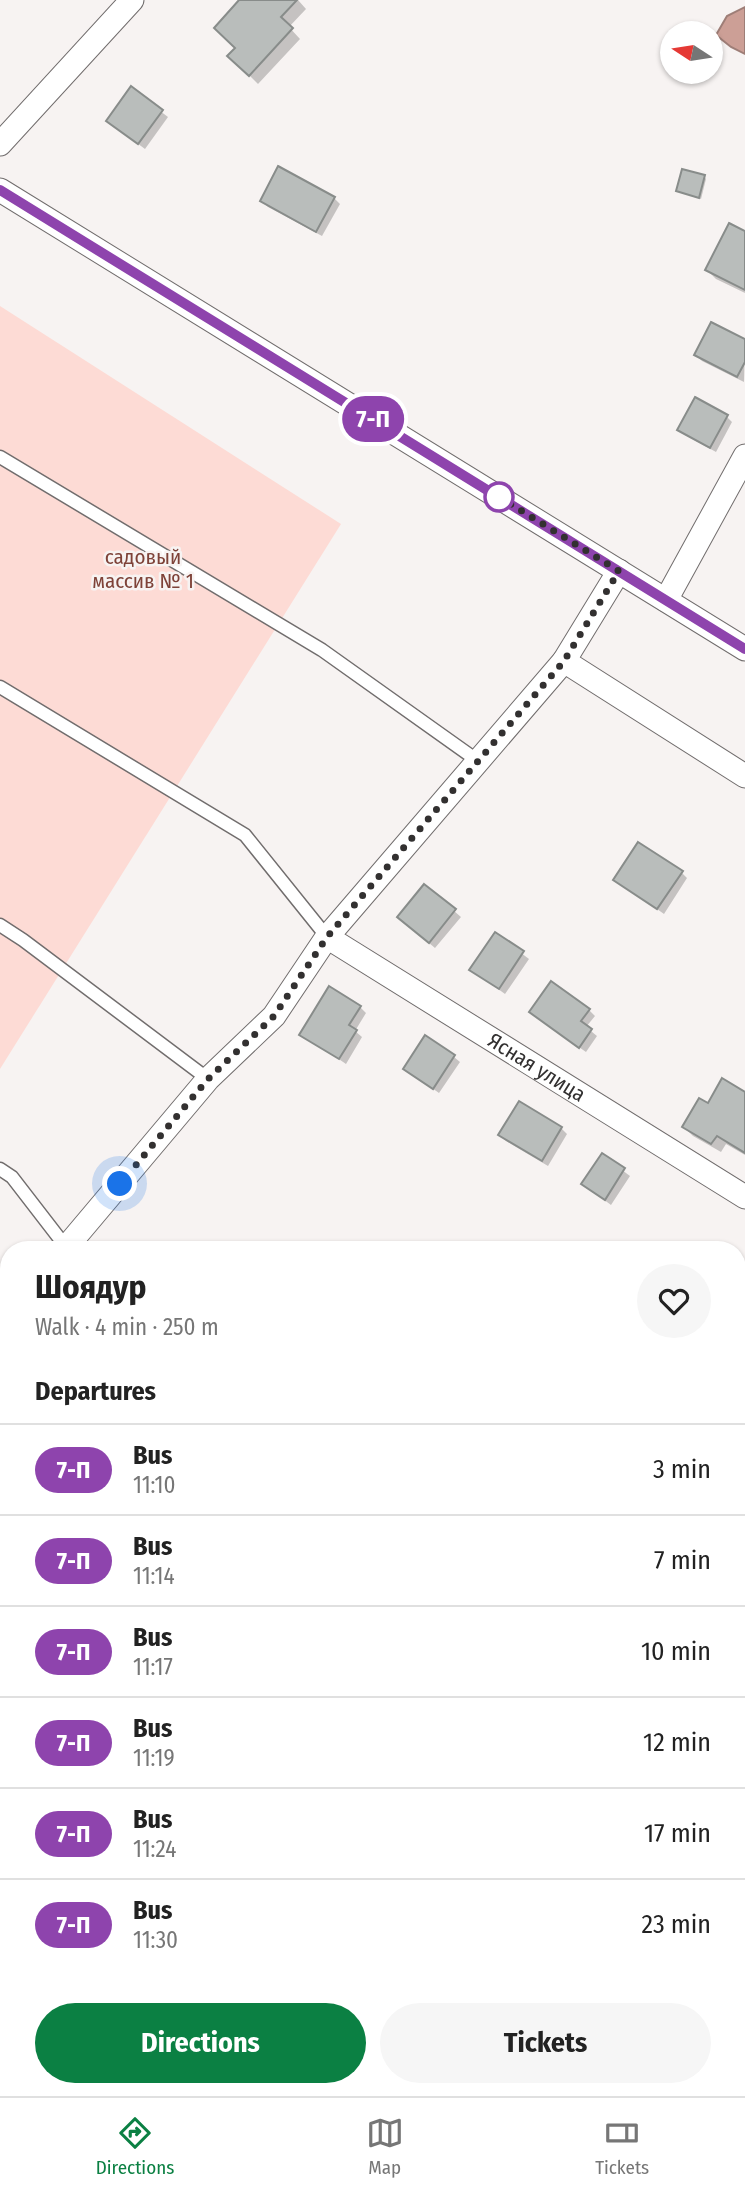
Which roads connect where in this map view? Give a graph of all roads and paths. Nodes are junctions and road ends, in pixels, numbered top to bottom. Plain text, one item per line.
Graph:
1 (132, 0) edge
2 (0, 144) edge
3 (0, 190) edge
4 (745, 456) edge
5 (0, 457) edge
6 (619, 571) junction
7 (666, 600) junction
8 (745, 649) edge
9 (564, 661) junction
10 (0, 687) edge
11 (478, 761) junction
12 (745, 776) edge
13 (0, 925) edge
14 (327, 937) junction
15 (208, 1079) junction
16 (0, 1169) edge
17 (745, 1196) edge
18 (60, 1241) edge
19 (71, 1241) edge

1 - 2 street
3 - 6 street
4 - 7 street
5 - 11 lane
6 - 7 street
6 - 9 street
7 - 8 street
9 - 11 street
9 - 12 street
10 - 14 lane
11 - 14 street
13 - 15 lane
14 - 15 street
14 - 17 street, Ясная улица
15 - 19 street
16 - 18 lane

